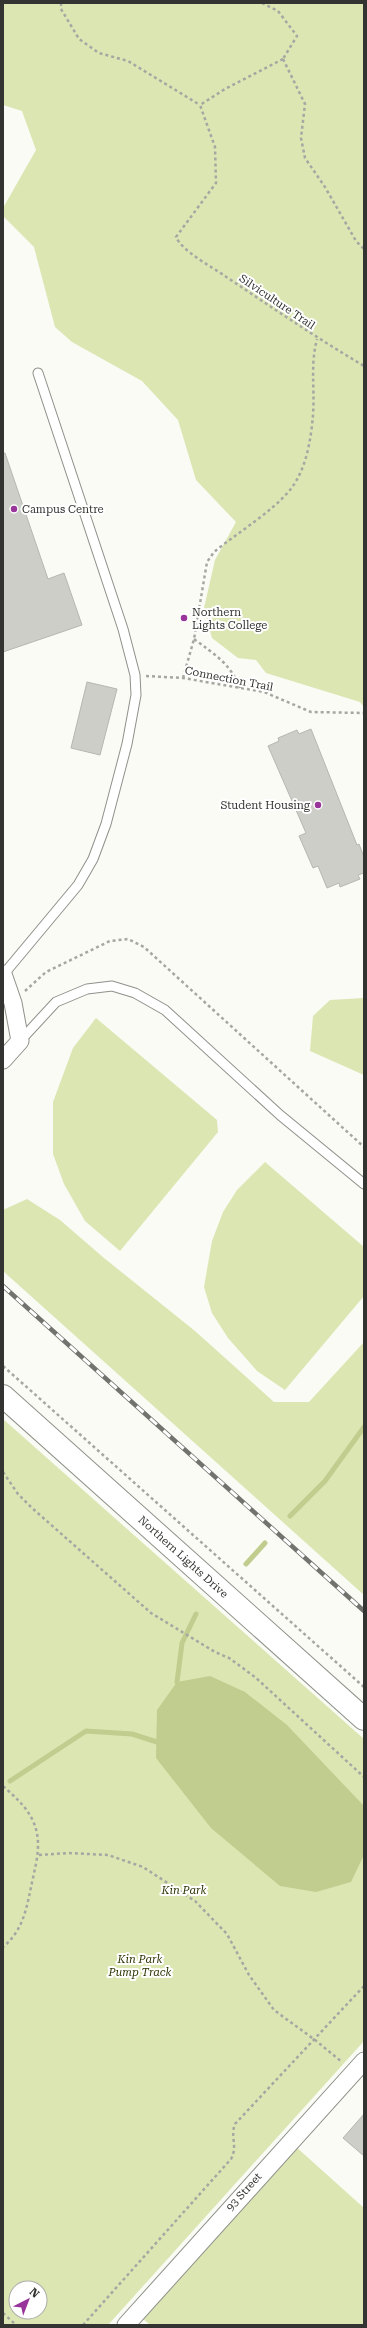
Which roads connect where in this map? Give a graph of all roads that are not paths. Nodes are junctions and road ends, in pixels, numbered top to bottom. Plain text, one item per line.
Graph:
1 (38, 373) dead end
2 (3, 974) edge
3 (20, 1041) junction
4 (3, 1060) edge
5 (364, 1184) edge
6 (3, 1396) edge
7 (364, 1719) edge
8 (359, 2066) edge
9 (131, 2323) edge

1 - 2 lane
2 - 3 street
3 - 4 street
3 - 5 lane
6 - 7 main road, Northern Lights Drive
8 - 9 street, 93 Street

